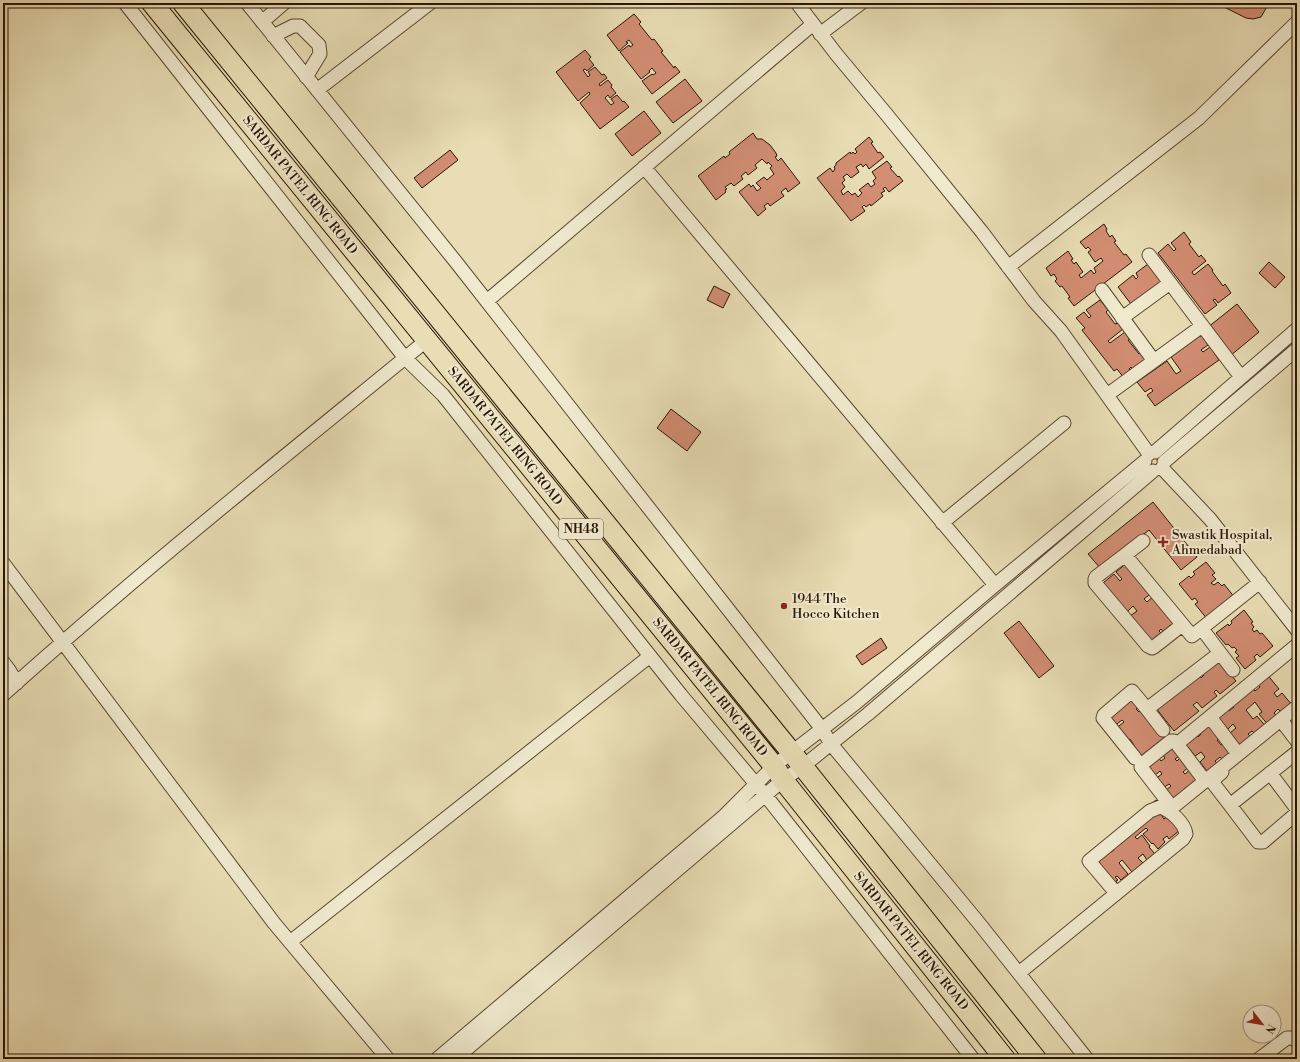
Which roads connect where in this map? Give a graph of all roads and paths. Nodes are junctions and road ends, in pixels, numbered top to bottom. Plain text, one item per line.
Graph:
1 (125, 3) edge
2 (152, 3) edge
3 (183, 3) edge
4 (247, 3) edge
5 (284, 3) edge
6 (430, 3) edge
7 (797, 3) edge
8 (861, 3) edge
9 (262, 22) junction
10 (1297, 22) edge
11 (817, 29) junction
12 (273, 36) junction
13 (306, 77) junction
14 (317, 90) junction
15 (644, 167) junction
16 (1150, 255) dead end
17 (1008, 267) junction
18 (1170, 283) junction
19 (1102, 290) dead end
20 (487, 301) junction
21 (1122, 318) junction
22 (1202, 326) junction
23 (1297, 329) edge
24 (427, 340) junction
25 (1297, 349) edge
26 (405, 358) junction
27 (1154, 361) junction
28 (1241, 377) junction
29 (1107, 395) junction
30 (1064, 423) dead end
31 (1155, 461) junction
32 (942, 523) junction
33 (1143, 541) dead end
34 (1125, 555) junction
35 (3, 563) edge
36 (1260, 582) junction
37 (995, 585) junction
38 (1182, 625) junction
39 (1202, 629) junction
40 (1297, 630) edge
41 (62, 642) junction
42 (1297, 645) edge
43 (1220, 653) junction
44 (650, 656) junction
45 (3, 662) edge
46 (1233, 670) dead end
47 (17, 683) junction
48 (3, 695) edge
49 (1147, 709) junction
50 (1296, 711) edge
51 (1210, 717) junction
52 (1284, 724) junction
53 (822, 729) junction
54 (1163, 730) dead end
55 (1297, 741) edge
56 (831, 744) junction
57 (1177, 744) junction
58 (1297, 752) edge
59 (1238, 754) junction
60 (1135, 758) dead end
61 (797, 760) junction
62 (779, 773) junction
63 (1270, 773) junction
64 (1205, 781) junction
65 (756, 784) junction
66 (766, 796) junction
67 (1230, 805) junction
68 (1297, 809) edge
69 (1297, 813) edge
70 (1116, 893) junction
71 (290, 942) junction
72 (1019, 974) junction
73 (1297, 1041) edge
74 (388, 1059) edge
75 (437, 1059) edge
76 (455, 1059) edge
77 (973, 1059) edge
78 (1005, 1059) edge
79 (1036, 1059) edge
80 (1087, 1059) edge
81 (1260, 1059) edge

1 - 26 street, SARDAR PATEL RING ROAD
2 - 24 highway, SARDAR PATEL RING ROAD / NH48
3 - 61 highway, SARDAR PATEL RING ROAD / NH48
4 - 9 street
5 - 9 street
6 - 14 street
7 - 11 street
8 - 11 street
9 - 12 street
10 - 17 street
11 - 15 street
11 - 17 street
12 - 13 street
12 - 13 street
13 - 14 street
14 - 20 street
15 - 20 street
15 - 32 street
16 - 18 street
17 - 29 street
18 - 21 street
18 - 22 street
19 - 21 street
20 - 53 street
21 - 27 street
22 - 27 street
22 - 28 street
23 - 28 street
24 - 26 street
24 - 62 highway, SARDAR PATEL RING ROAD / NH48
25 - 31 street
26 - 41 street
26 - 44 street, SARDAR PATEL RING ROAD
27 - 29 street
28 - 31 street
29 - 31 street
30 - 32 street
31 - 36 street
31 - 37 street
31 - 56 street
32 - 37 street
33 - 34 street
34 - 38 street
34 - 38 street
35 - 41 street
36 - 39 street
36 - 40 street
37 - 53 street
38 - 39 street
39 - 43 street
41 - 47 street
41 - 71 street
42 - 51 street
43 - 46 street
43 - 49 street
44 - 65 street, SARDAR PATEL RING ROAD
44 - 71 street
45 - 47 street
47 - 48 street
49 - 54 street
49 - 60 street
50 - 52 street
50 - 59 street
51 - 57 street
51 - 59 street
52 - 55 street
52 - 67 street
53 - 56 street
53 - 61 street
56 - 61 street
56 - 72 street
57 - 64 street
57 - 64 street
58 - 63 street
59 - 64 street
61 - 62 street
61 - 79 highway, SARDAR PATEL RING ROAD / NH48
62 - 65 street
62 - 66 street
62 - 78 highway, SARDAR PATEL RING ROAD / NH48
63 - 67 street
63 - 68 street
65 - 66 street, SARDAR PATEL RING ROAD
65 - 75 street
66 - 76 street
66 - 77 street, SARDAR PATEL RING ROAD
67 - 69 street
70 - 70 street
70 - 72 street
71 - 74 street
72 - 80 street
73 - 81 street

